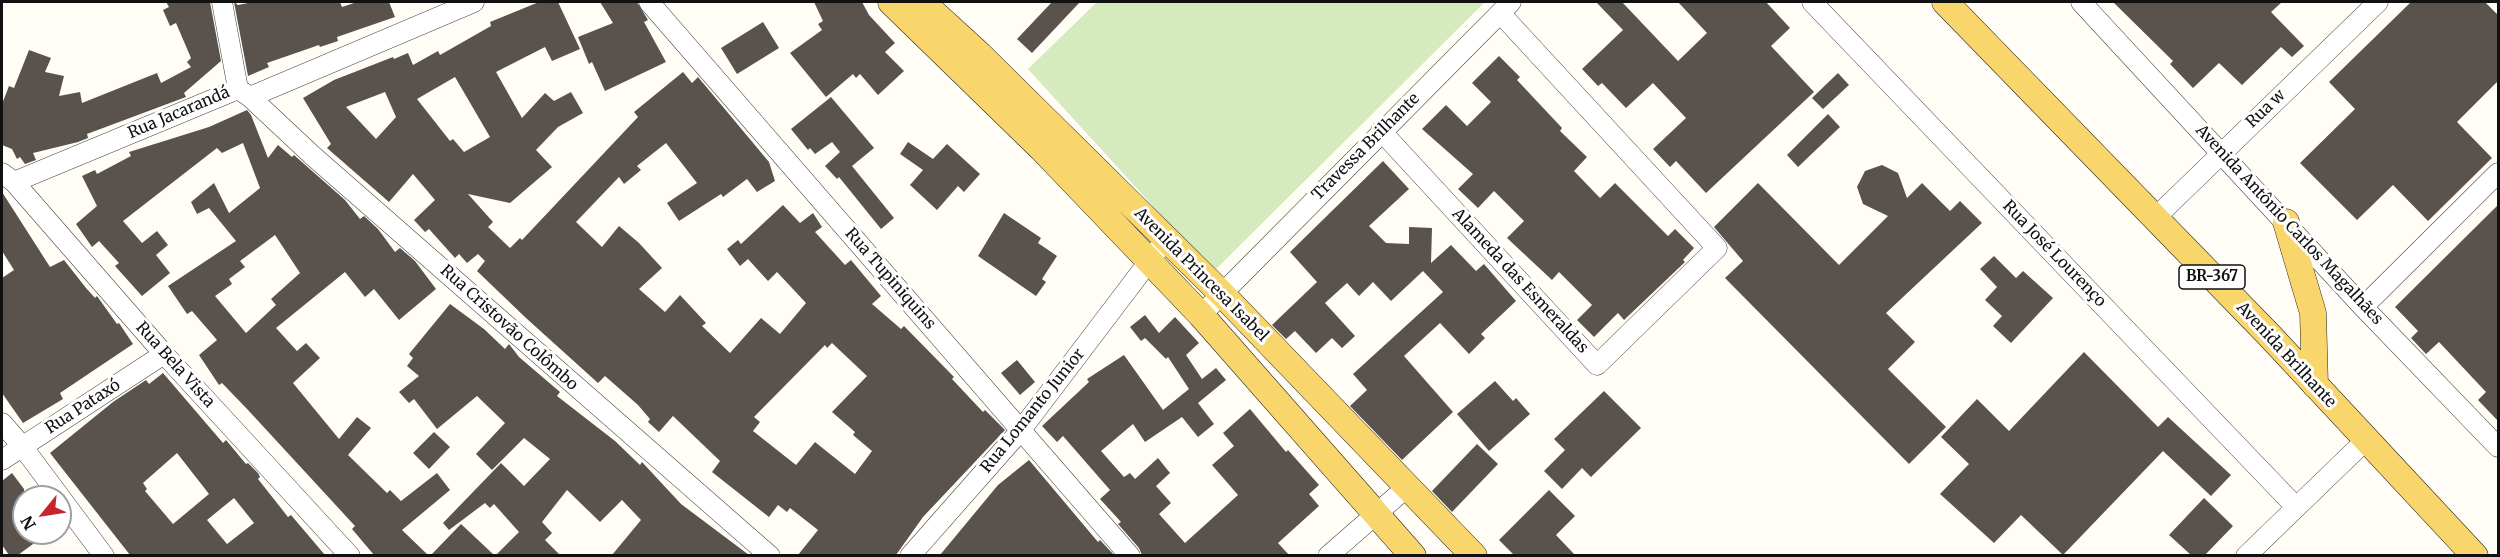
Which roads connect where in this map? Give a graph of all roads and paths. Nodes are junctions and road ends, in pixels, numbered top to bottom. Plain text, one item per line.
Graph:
1 (222, 2) edge
2 (650, 2) edge
3 (891, 2) edge
4 (921, 2) edge
5 (1812, 2) edge
6 (1945, 2) edge
7 (2082, 2) edge
8 (2378, 2) edge
9 (465, 3) edge
10 (1506, 7) edge
11 (244, 93) junction
12 (1381, 131) junction
13 (2221, 152) junction
14 (2499, 173) edge
15 (8, 177) edge
16 (2155, 218) junction
17 (2286, 222) junction
18 (1166, 239) junction
19 (1149, 261) junction
20 (1222, 294) junction
21 (2363, 306) junction
22 (1201, 315) junction
23 (164, 354) junction
24 (1299, 374) junction
25 (2315, 385) junction
26 (1275, 398) junction
27 (2, 423) edge
28 (1021, 430) junction
29 (2367, 440) junction
30 (22, 446) junction
31 (2499, 447) edge
32 (2, 460) edge
33 (1406, 488) junction
34 (2295, 506) junction
35 (1376, 513) junction
36 (104, 555) edge
37 (350, 555) edge
38 (770, 555) edge
39 (910, 555) edge
40 (1130, 555) edge
41 (1328, 555) edge
42 (1413, 555) edge
43 (1474, 555) edge
44 (2246, 555) edge
45 (2475, 555) edge

1 - 11 street
2 - 28 street, Rua Tupiniquins
3 - 19 main road, Avenida Princesa Isabel
4 - 18 main road, Avenida Princesa Isabel
5 - 34 street, Rua José Lourenço
6 - 16 main road, Avenida Brilhante / BR-367
7 - 13 street, Avenida Antônio Carlos Magalhães
8 - 13 street, Rua w
9 - 11 street, Rua Jacarandá
10 - 12 street, Travessa Brilhante
10 - 12 street, Alameda das Esmeraldas
11 - 15 street, Rua Jacarandá
11 - 38 street, Rua Cristovão Colômbo
12 - 20 street, Travessa Brilhante
13 - 16 street, Rua w
13 - 17 street, Avenida Antônio Carlos Magalhães
14 - 21 street
15 - 23 street, Rua Bela Vista
16 - 25 main road, Avenida Brilhante / BR-367
17 - 21 street, Avenida Antônio Carlos Magalhães
17 - 25 main road
18 - 19 street, Rua Lomanto Junior
18 - 20 main road, Avenida Princesa Isabel
19 - 22 main road, Avenida Princesa Isabel
19 - 28 street, Rua Lomanto Junior
20 - 22 street, Travessa Brilhante
20 - 24 main road, Avenida Princesa Isabel
21 - 31 street, Avenida Antônio Carlos Magalhães
22 - 26 main road, Avenida Princesa Isabel
23 - 30 street, Rua Pataxó
23 - 37 street, Rua Bela Vista
24 - 26 main road
24 - 33 main road, Avenida Princesa Isabel
25 - 29 main road, Avenida Brilhante / BR-367
26 - 35 main road, Avenida Princesa Isabel
27 - 30 street
28 - 39 street, Rua Lomanto Junior
28 - 40 street, Rua Tupiniquins
29 - 34 street
29 - 45 main road, Avenida Brilhante / BR-367
30 - 32 street, Rua Pataxó
30 - 36 street
33 - 35 street
33 - 43 main road, Avenida Princesa Isabel
34 - 44 street
35 - 41 street
35 - 42 main road, Avenida Princesa Isabel

